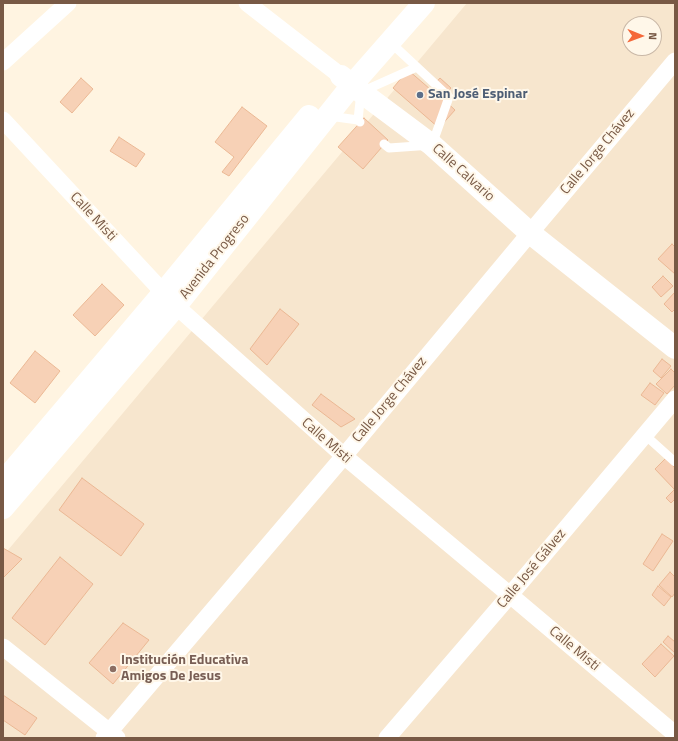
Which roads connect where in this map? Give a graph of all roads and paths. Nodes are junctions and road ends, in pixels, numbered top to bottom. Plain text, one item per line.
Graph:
1 (68, 3) edge
2 (247, 3) edge
3 (409, 3) edge
4 (424, 3) edge
5 (390, 42) junction
6 (675, 61) edge
7 (3, 62) edge
8 (417, 67) junction
9 (351, 84) junction
10 (328, 116) junction
11 (3, 120) edge
12 (384, 144) dead end
13 (432, 146) junction
14 (530, 233) junction
15 (170, 299) junction
16 (675, 348) edge
17 (675, 399) edge
18 (644, 435) junction
19 (344, 456) junction
20 (675, 462) edge
21 (3, 482) edge
22 (3, 508) edge
23 (510, 595) junction
24 (3, 647) edge
25 (675, 734) edge
26 (110, 736) edge
27 (387, 738) edge

1 - 7 street
2 - 9 street, Calle Calvario
3 - 9 main road, Avenida Progreso
4 - 5 main road, Avenida Progreso
5 - 8 lane
5 - 9 main road, Avenida Progreso
6 - 14 street, Calle Jorge Chávez
8 - 9 lane
8 - 13 lane
9 - 10 main road, Avenida Progreso
9 - 10 lane
9 - 13 main road, Calle Calvario
9 - 15 main road, Avenida Progreso
10 - 15 main road, Avenida Progreso
11 - 15 street, Calle Misti
12 - 13 lane
13 - 14 main road, Calle Calvario
14 - 16 main road, Calle Calvario
14 - 19 street, Calle Jorge Chávez
15 - 19 street, Calle Misti
15 - 21 main road, Avenida Progreso
15 - 22 main road, Avenida Progreso
17 - 18 street, Calle José Gálvez
18 - 20 lane
18 - 23 street, Calle José Gálvez
19 - 23 street, Calle Misti
19 - 26 street, Calle Jorge Chávez
23 - 25 street, Calle Misti
23 - 27 street, Calle José Gálvez
24 - 26 street

